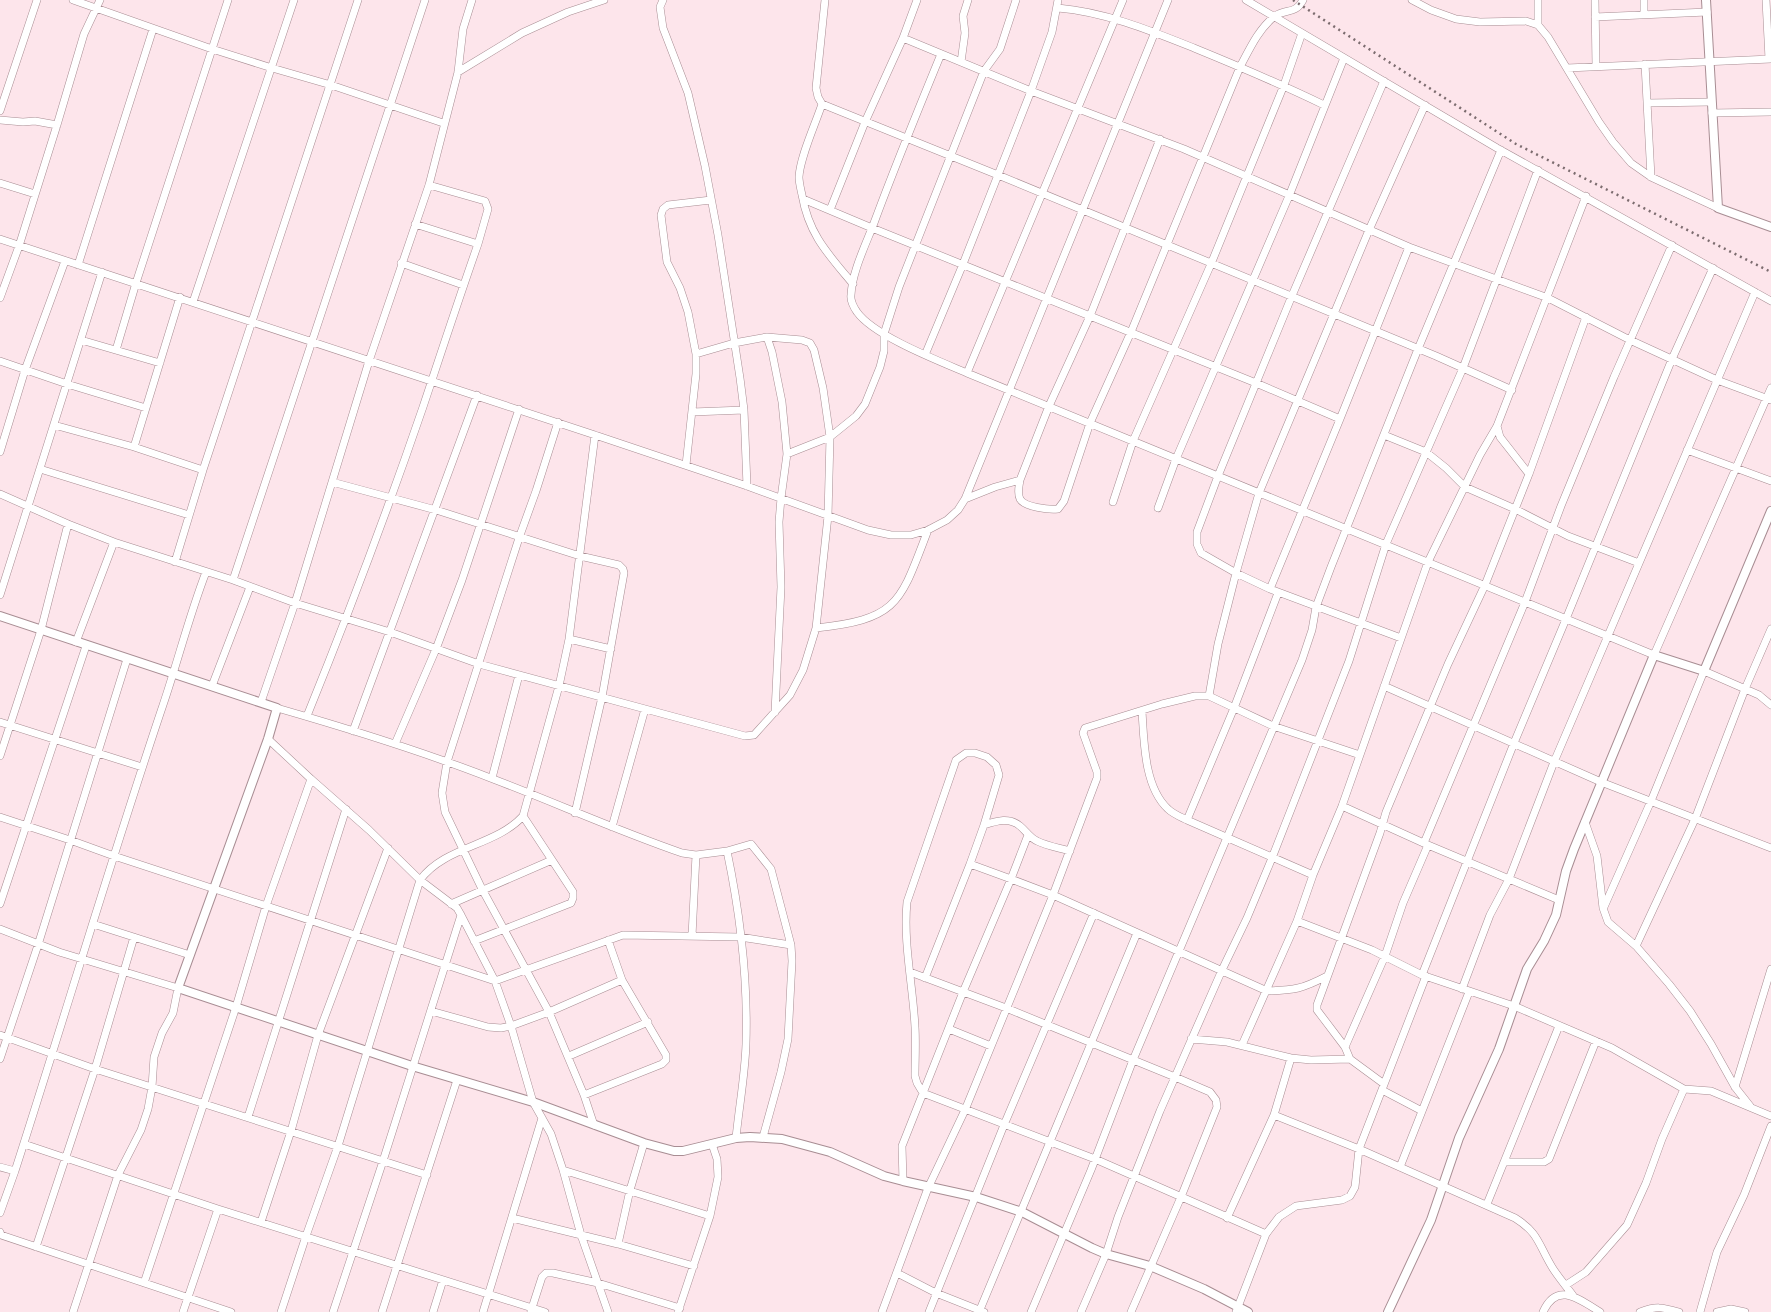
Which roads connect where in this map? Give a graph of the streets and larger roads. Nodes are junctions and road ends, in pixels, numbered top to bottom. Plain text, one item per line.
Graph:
1 (37, 0) edge
2 (73, 0) edge
3 (100, 0) edge
4 (228, 0) edge
5 (294, 0) edge
6 (358, 0) edge
7 (425, 0) edge
8 (472, 0) edge
9 (604, 0) edge
10 (663, 0) edge
11 (825, 0) edge
12 (917, 0) edge
13 (968, 0) edge
14 (1016, 0) edge
15 (1058, 0) edge
16 (1122, 0) edge
17 (1168, 0) edge
18 (1246, 0) edge
19 (1303, 0) edge
20 (1412, 0) edge
21 (1538, 0) edge
22 (1595, 0) edge
23 (1644, 0) edge
24 (1706, 0) edge
25 (1768, 4) edge
26 (96, 8) junction
27 (1058, 8) junction
28 (1707, 12) junction
29 (1644, 14) junction
30 (1275, 17) junction
31 (1595, 17) junction
32 (1115, 19) junction
33 (1538, 25) junction
34 (153, 29) junction
35 (1155, 33) junction
36 (1302, 33) junction
37 (903, 38) junction
38 (212, 49) junction
39 (941, 54) junction
40 (1344, 58) junction
41 (1770, 59) edge
42 (1709, 61) junction
43 (961, 62) junction
44 (1645, 64) junction
45 (1596, 66) junction
46 (1240, 67) junction
47 (272, 68) junction
48 (1567, 68) junction
49 (984, 71) junction
50 (458, 72) junction
51 (1384, 81) junction
52 (331, 85) junction
53 (1284, 85) junction
54 (1031, 91) junction
55 (1711, 102) junction
56 (1647, 103) junction
57 (822, 104) junction
58 (391, 105) junction
59 (1324, 105) junction
60 (1425, 105) junction
61 (1077, 108) junction
62 (0, 111) edge
63 (1771, 112) edge
64 (1712, 113) junction
65 (0, 120) edge
66 (865, 122) junction
67 (443, 123) junction
68 (1118, 123) junction
69 (57, 125) junction
70 (906, 137) junction
71 (1160, 139) junction
72 (1501, 150) junction
73 (951, 156) junction
74 (1203, 157) junction
75 (1538, 170) junction
76 (998, 175) junction
77 (1246, 177) junction
78 (1651, 177) junction
79 (0, 183) edge
80 (429, 185) junction
81 (1042, 193) junction
82 (35, 194) junction
83 (1289, 196) junction
84 (1586, 196) junction
85 (803, 199) junction
86 (711, 200) junction
87 (1718, 208) junction
88 (830, 210) junction
89 (1082, 210) junction
90 (1329, 213) junction
91 (415, 224) junction
92 (1771, 227) edge
93 (872, 228) junction
94 (1124, 228) junction
95 (1369, 230) junction
96 (0, 239) edge
97 (478, 244) junction
98 (916, 245) junction
99 (1166, 245) junction
100 (1672, 245) junction
101 (19, 246) junction
102 (1409, 246) junction
103 (65, 261) junction
104 (401, 263) junction
105 (1454, 263) junction
106 (964, 264) junction
107 (1211, 264) junction
108 (78, 265) junction
109 (1713, 268) junction
110 (102, 272) junction
111 (1497, 279) junction
112 (1005, 281) junction
113 (1252, 281) junction
114 (136, 283) junction
115 (853, 284) junction
116 (463, 285) junction
117 (1755, 292) junction
118 (180, 297) junction
119 (0, 298) edge
120 (1047, 298) junction
121 (1291, 298) junction
122 (1548, 298) junction
123 (1771, 301) edge
124 (193, 302) junction
125 (1333, 315) junction
126 (1090, 316) junction
127 (1586, 317) junction
128 (252, 321) junction
129 (1130, 332) junction
130 (1375, 332) junction
131 (884, 334) junction
132 (768, 337) junction
133 (81, 340) junction
134 (1630, 340) junction
135 (313, 341) junction
136 (734, 343) junction
137 (1418, 349) junction
138 (116, 350) junction
139 (1174, 350) junction
140 (696, 354) junction
141 (925, 355) junction
142 (1672, 359) junction
143 (0, 361) edge
144 (369, 361) junction
145 (160, 363) junction
146 (1215, 366) junction
147 (1463, 368) junction
148 (25, 370) junction
149 (967, 373) junction
150 (1717, 380) junction
151 (432, 381) junction
152 (1256, 383) junction
153 (67, 384) junction
154 (1771, 388) edge
155 (1009, 390) junction
156 (1512, 390) junction
157 (477, 395) junction
158 (1769, 399) edge
159 (1297, 400) junction
160 (1049, 406) junction
161 (146, 408) junction
162 (519, 409) junction
163 (744, 410) junction
164 (692, 412) junction
165 (1340, 418) junction
166 (558, 422) junction
167 (1090, 423) junction
168 (54, 425) junction
169 (1497, 426) junction
170 (595, 435) junction
171 (1384, 435) junction
172 (830, 437) junction
173 (1133, 441) junction
174 (134, 447) junction
175 (1688, 450) junction
176 (0, 452) edge
177 (1426, 452) junction
178 (787, 454) junction
179 (1176, 459) junction
180 (686, 465) junction
181 (1736, 468) junction
182 (40, 469) junction
183 (203, 470) junction
184 (1528, 474) junction
185 (1218, 476) junction
186 (1020, 480) junction
187 (1771, 481) edge
188 (332, 482) junction
189 (747, 486) junction
190 (1465, 488) junction
191 (1259, 493) junction
192 (0, 494) edge
193 (391, 497) junction
194 (781, 498) junction
195 (965, 499) junction
196 (1113, 502) dead end
197 (28, 506) junction
198 (1158, 508) dead end
199 (1515, 509) junction
200 (436, 510) junction
201 (1303, 511) junction
202 (1771, 511) edge
203 (189, 515) junction
204 (828, 516) junction
205 (68, 524) junction
206 (480, 524) junction
207 (1553, 528) junction
208 (1346, 529) junction
209 (928, 530) junction
210 (519, 538) junction
211 (114, 542) junction
212 (1386, 544) junction
213 (1595, 546) junction
214 (580, 556) junction
215 (176, 562) junction
216 (1428, 562) junction
217 (1639, 563) junction
218 (206, 572) junction
219 (1236, 573) junction
220 (233, 580) junction
221 (1485, 585) junction
222 (250, 587) junction
223 (1270, 589) junction
224 (1278, 593) junction
225 (0, 595) edge
226 (1525, 602) junction
227 (295, 603) junction
228 (1316, 607) junction
229 (0, 616) edge
230 (346, 619) junction
231 (1566, 619) junction
232 (1361, 624) junction
233 (816, 628) junction
234 (1771, 629) edge
235 (41, 630) junction
236 (390, 632) junction
237 (1608, 636) junction
238 (1401, 638) junction
239 (569, 639) junction
240 (76, 642) junction
241 (86, 646) junction
242 (436, 649) junction
243 (611, 649) junction
244 (1654, 655) junction
245 (127, 658) junction
246 (479, 664) junction
247 (1704, 671) junction
248 (174, 673) junction
249 (519, 675) junction
250 (212, 686) junction
251 (559, 686) junction
252 (1384, 686) junction
253 (1745, 689) junction
254 (1209, 696) junction
255 (602, 697) junction
256 (261, 702) junction
257 (1771, 705) edge
258 (277, 708) junction
259 (1234, 708) junction
260 (1431, 708) junction
261 (645, 709) junction
262 (1142, 711) junction
263 (775, 712) junction
264 (307, 716) junction
265 (0, 722) edge
266 (10, 725) junction
267 (1473, 725) junction
268 (1273, 726) junction
269 (353, 731) junction
270 (268, 739) junction
271 (56, 740) junction
272 (1317, 741) junction
273 (1514, 743) junction
274 (396, 744) junction
275 (98, 754) junction
276 (1360, 755) junction
277 (0, 756) edge
278 (447, 762) junction
279 (1554, 762) junction
280 (142, 767) junction
281 (492, 778) junction
282 (310, 779) junction
283 (1601, 782) junction
284 (529, 793) junction
285 (1650, 802) junction
286 (1342, 806) junction
287 (346, 809) junction
288 (575, 813) junction
289 (523, 816) junction
290 (0, 817) edge
291 (1695, 819) junction
292 (1187, 820) junction
293 (1585, 822) junction
294 (984, 825) junction
295 (1382, 825) junction
296 (26, 826) junction
297 (612, 827) junction
298 (1028, 835) junction
299 (1227, 838) junction
300 (70, 840) junction
301 (1426, 844) junction
302 (388, 848) junction
303 (1771, 848) edge
304 (463, 850) junction
305 (727, 851) junction
306 (1070, 851) junction
307 (696, 855) junction
308 (114, 856) junction
309 (1272, 858) junction
310 (552, 860) junction
311 (1467, 861) junction
312 (970, 864) junction
313 (1313, 875) junction
314 (1011, 879) junction
315 (1509, 879) junction
316 (420, 880) junction
317 (214, 889) junction
318 (482, 889) junction
319 (1053, 895) junction
320 (1559, 900) junction
321 (0, 904) edge
322 (451, 904) junction
323 (266, 906) junction
324 (1603, 908) junction
325 (1094, 913) junction
326 (461, 915) junction
327 (311, 920) junction
328 (1297, 921) junction
329 (93, 924) junction
330 (0, 929) edge
331 (504, 929) junction
332 (1137, 933) junction
333 (355, 935) junction
334 (692, 936) junction
335 (740, 937) junction
336 (134, 938) junction
337 (1342, 939) junction
338 (474, 940) junction
339 (608, 940) junction
340 (38, 944) junction
341 (791, 945) junction
342 (1636, 946) junction
343 (399, 950) junction
344 (1180, 952) junction
345 (190, 955) junction
346 (1385, 956) junction
347 (83, 959) junction
348 (446, 966) junction
349 (1771, 969) edge
350 (1222, 970) junction
351 (526, 971) junction
352 (122, 972) junction
353 (910, 972) junction
354 (1424, 975) junction
355 (1327, 976) junction
356 (925, 978) junction
357 (622, 980) junction
358 (495, 981) junction
359 (178, 988) junction
360 (1465, 990) junction
361 (1267, 991) junction
362 (963, 992) junction
363 (1514, 1006) junction
364 (236, 1007) junction
365 (1006, 1008) junction
366 (431, 1011) junction
367 (549, 1012) junction
368 (278, 1021) junction
369 (648, 1022) junction
370 (1047, 1025) junction
371 (511, 1026) junction
372 (1559, 1026) junction
373 (949, 1028) junction
374 (318, 1035) junction
375 (3, 1036) edge
376 (1192, 1039) junction
377 (1596, 1041) junction
378 (1091, 1043) junction
379 (1242, 1045) junction
380 (991, 1046) junction
381 (1345, 1046) junction
382 (367, 1051) junction
383 (52, 1054) junction
384 (569, 1056) junction
385 (1291, 1058) junction
386 (0, 1059) edge
387 (1350, 1059) junction
388 (1133, 1060) junction
389 (412, 1066) junction
390 (95, 1069) junction
391 (1175, 1077) junction
392 (458, 1080) junction
393 (152, 1087) junction
394 (1383, 1087) junction
395 (1735, 1087) junction
396 (1684, 1089) junction
397 (923, 1094) junction
398 (584, 1095) junction
399 (533, 1102) junction
400 (202, 1104) junction
401 (1752, 1108) junction
402 (965, 1110) junction
403 (1422, 1111) junction
404 (1274, 1115) junction
405 (1771, 1116) edge
406 (248, 1117) junction
407 (542, 1118) junction
408 (594, 1125) junction
409 (1004, 1125) junction
410 (1771, 1126) edge
411 (291, 1130) junction
412 (763, 1137) junction
413 (736, 1138) junction
414 (644, 1143) junction
415 (1051, 1143) junction
416 (24, 1144) junction
417 (712, 1144) junction
418 (338, 1146) junction
419 (1359, 1149) junction
420 (65, 1157) junction
421 (1095, 1159) junction
422 (383, 1161) junction
423 (1504, 1162) junction
424 (0, 1167) edge
425 (1400, 1167) junction
426 (563, 1170) junction
427 (15, 1171) junction
428 (118, 1174) junction
429 (427, 1175) junction
430 (1134, 1176) junction
431 (903, 1182) junction
432 (1443, 1186) junction
433 (928, 1188) junction
434 (630, 1190) junction
435 (173, 1194) junction
436 (976, 1197) junction
437 (1181, 1197) junction
438 (1487, 1204) junction
439 (218, 1209) junction
440 (1022, 1212) junction
441 (0, 1213) edge
442 (710, 1216) junction
443 (512, 1218) junction
444 (1227, 1218) junction
445 (261, 1222) junction
446 (0, 1232) edge
447 (1064, 1234) junction
448 (1266, 1234) junction
449 (581, 1235) junction
450 (306, 1236) junction
451 (618, 1244) junction
452 (36, 1247) junction
453 (353, 1250) junction
454 (1106, 1254) junction
455 (89, 1265) junction
456 (397, 1265) junction
457 (694, 1266) junction
458 (1150, 1266) junction
459 (896, 1273) junction
460 (443, 1280) junction
461 (598, 1282) junction
462 (144, 1283) junction
463 (1566, 1286) junction
464 (936, 1293) junction
465 (488, 1294) junction
466 (1574, 1297) junction
467 (187, 1298) junction
468 (531, 1310) edge
469 (679, 1310) edge
470 (1237, 1310) edge
471 (981, 1311) edge
472 (73, 1312) edge
473 (183, 1312) edge
474 (229, 1312) edge
475 (281, 1312) edge
476 (333, 1312) edge
477 (382, 1312) edge
478 (433, 1312) edge
479 (483, 1312) edge
480 (545, 1312) edge
481 (608, 1312) edge
482 (882, 1312) edge
483 (929, 1312) edge
484 (1031, 1312) edge
485 (1081, 1312) edge
486 (1131, 1312) edge
487 (1248, 1312) edge
488 (1388, 1312) edge
489 (1543, 1312) edge
490 (1600, 1312) edge
491 (1640, 1312) edge
492 (1679, 1312) edge
493 (1700, 1312) edge
494 (1717, 1312) edge
495 (1745, 1312) edge

1 - 62 street
2 - 26 street
3 - 26 street
4 - 38 street
5 - 47 street
6 - 52 street
7 - 58 street
8 - 50 street
9 - 50 street
10 - 86 street
11 - 57 street
12 - 37 street
13 - 43 street
14 - 49 street
15 - 27 street
16 - 32 street
17 - 35 street
18 - 30 street
19 - 30 street
20 - 33 street
21 - 33 street
22 - 31 street
23 - 29 street
24 - 28 street
25 - 41 street
26 - 34 street
26 - 69 street
27 - 32 street
27 - 54 street
28 - 29 street
28 - 42 street
29 - 31 street
30 - 36 street
30 - 46 street
31 - 45 street
32 - 35 street
32 - 61 street
33 - 48 street
34 - 38 street
34 - 108 street
35 - 46 street
35 - 68 street
36 - 40 street
36 - 53 street
37 - 39 street
37 - 66 street
38 - 47 street
38 - 114 street
39 - 43 street
39 - 70 street
40 - 51 street
40 - 59 street
41 - 42 street
42 - 44 street
42 - 55 street
43 - 49 street
44 - 45 street
44 - 56 street
45 - 48 street
46 - 53 street
46 - 74 street
47 - 52 street
47 - 124 street
48 - 78 street
49 - 54 street
49 - 73 street
50 - 67 street
51 - 60 street
51 - 90 street
52 - 58 street
52 - 128 street
53 - 59 street
53 - 77 street
54 - 61 street
54 - 76 street
55 - 56 street
55 - 64 street
56 - 78 street
57 - 66 street
57 - 85 street
58 - 67 street
58 - 135 street
59 - 83 street
60 - 72 street
60 - 95 street
61 - 68 street
61 - 81 street
63 - 64 street
64 - 87 street
65 - 69 street
66 - 70 street
66 - 88 street
67 - 80 street
68 - 71 street
68 - 89 street
69 - 82 street
70 - 73 street
70 - 93 street
71 - 74 street
71 - 94 street
72 - 75 street
72 - 105 street
73 - 76 street
73 - 98 street
74 - 77 street
74 - 99 street
75 - 84 street
75 - 111 street
76 - 81 street
76 - 106 street
77 - 83 street
77 - 107 street
78 - 87 street
79 - 82 street
80 - 91 street
80 - 97 street
81 - 89 street
81 - 112 street
82 - 101 street
83 - 90 street
83 - 113 street
84 - 100 street
84 - 122 street
85 - 88 street
85 - 115 street
86 - 136 street
86 - 140 street
87 - 92 street
88 - 93 street
89 - 94 street
89 - 120 street
90 - 95 street
90 - 121 street
91 - 97 street
91 - 104 street
93 - 98 street
93 - 115 street
94 - 99 street
94 - 126 street
95 - 102 street
95 - 125 street
96 - 101 street
97 - 116 street
98 - 106 street
98 - 131 street
99 - 107 street
99 - 129 street
100 - 109 street
100 - 134 street
101 - 103 street
101 - 119 street
102 - 105 street
102 - 130 street
103 - 108 street
103 - 148 street
104 - 116 street
104 - 144 street
105 - 111 street
105 - 137 street
106 - 112 street
106 - 141 street
107 - 113 street
107 - 139 street
108 - 110 street
109 - 117 street
109 - 142 street
110 - 114 street
110 - 133 street
111 - 122 street
111 - 147 street
112 - 120 street
112 - 149 street
113 - 121 street
113 - 146 street
114 - 118 street
114 - 138 street
115 - 131 street
116 - 151 street
117 - 123 street
117 - 150 street
118 - 124 street
118 - 145 street
120 - 126 street
120 - 155 street
121 - 125 street
121 - 152 street
122 - 127 street
122 - 156 street
124 - 128 street
125 - 130 street
125 - 159 street
126 - 129 street
126 - 160 street
127 - 134 street
127 - 184 street
128 - 135 street
128 - 183 street
129 - 139 street
129 - 167 street
130 - 137 street
130 - 165 street
131 - 141 street
131 - 172 street
132 - 136 street
132 - 172 street
132 - 178 street
133 - 138 street
133 - 153 street
134 - 142 street
134 - 207 street
135 - 144 street
135 - 220 street
136 - 140 street
136 - 163 street
137 - 147 street
137 - 171 street
138 - 145 street
139 - 146 street
139 - 173 street
140 - 164 street
141 - 149 street
142 - 150 street
142 - 213 street
143 - 148 street
144 - 151 street
144 - 188 street
145 - 161 street
146 - 152 street
146 - 179 street
147 - 156 street
147 - 177 street
148 - 153 street
148 - 176 street
149 - 155 street
150 - 158 street
150 - 175 street
151 - 157 street
151 - 193 street
152 - 159 street
152 - 185 street
153 - 161 street
153 - 168 street
154 - 158 street
155 - 160 street
155 - 195 street
156 - 169 street
157 - 162 street
157 - 200 street
158 - 181 street
159 - 165 street
159 - 191 street
160 - 167 street
160 - 186 street
161 - 174 street
162 - 166 street
162 - 206 street
163 - 164 street
163 - 189 street
164 - 180 street
165 - 201 street
166 - 170 street
166 - 210 street
167 - 173 street
167 - 186 street
168 - 174 street
168 - 182 street
169 - 184 street
169 - 190 street
170 - 180 street
170 - 214 street
171 - 177 street
171 - 208 street
172 - 178 street
172 - 204 street
173 - 179 street
173 - 196 street
174 - 183 street
175 - 181 street
175 - 217 street
177 - 190 street
177 - 212 street
178 - 194 street
179 - 185 street
179 - 198 street
180 - 189 street
181 - 187 street
181 - 244 street
182 - 197 street
182 - 203 street
183 - 203 street
184 - 199 street
185 - 191 street
185 - 219 street
186 - 195 street
188 - 193 street
188 - 227 street
189 - 194 street
190 - 199 street
190 - 216 street
191 - 201 street
191 - 219 street
192 - 197 street
193 - 200 street
193 - 230 street
194 - 204 street
194 - 263 street
195 - 209 street
197 - 205 street
197 - 225 street
199 - 207 street
199 - 221 street
200 - 206 street
200 - 236 street
201 - 208 street
201 - 223 street
202 - 247 street
203 - 215 street
204 - 209 street
204 - 233 street
205 - 211 street
205 - 235 street
206 - 210 street
206 - 242 street
207 - 213 street
207 - 226 street
208 - 212 street
208 - 228 street
209 - 233 street
210 - 214 street
210 - 246 street
211 - 215 street
211 - 240 street
212 - 216 street
212 - 232 street
213 - 217 street
213 - 231 street
214 - 239 street
214 - 243 street
215 - 218 street
216 - 221 street
216 - 238 street
217 - 237 street
218 - 220 street
218 - 248 street
219 - 223 street
219 - 254 street
220 - 222 street
221 - 226 street
221 - 260 street
222 - 227 street
222 - 250 street
223 - 224 street
224 - 228 street
224 - 259 street
226 - 231 street
226 - 267 street
227 - 230 street
227 - 256 street
228 - 232 street
228 - 268 street
229 - 235 street
230 - 236 street
230 - 264 street
231 - 237 street
231 - 273 street
232 - 238 street
232 - 272 street
233 - 263 street
234 - 253 street
235 - 240 street
235 - 266 street
236 - 242 street
236 - 269 street
237 - 244 street
237 - 279 street
238 - 252 street
239 - 243 street
239 - 251 street
240 - 241 street
241 - 245 street
241 - 271 street
242 - 246 street
242 - 274 street
243 - 255 street
244 - 247 street
244 - 283 street
245 - 248 street
245 - 275 street
246 - 249 street
246 - 278 street
247 - 253 street
247 - 285 street
248 - 250 street
248 - 280 street
249 - 251 street
249 - 281 street
250 - 256 street
251 - 255 street
251 - 284 street
252 - 260 street
252 - 276 street
253 - 257 street
253 - 291 street
254 - 259 street
254 - 262 street
255 - 261 street
255 - 288 street
256 - 258 street
258 - 264 street
258 - 270 street
259 - 268 street
259 - 292 street
260 - 267 street
260 - 295 street
261 - 263 street
261 - 297 street
262 - 292 street
262 - 306 street
264 - 269 street
265 - 266 street
266 - 271 street
266 - 277 street
267 - 273 street
267 - 301 street
268 - 272 street
268 - 299 street
269 - 274 street
270 - 282 street
270 - 317 street
271 - 275 street
271 - 296 street
272 - 276 street
272 - 309 street
273 - 279 street
273 - 311 street
274 - 278 street
275 - 280 street
275 - 300 street
276 - 286 street
278 - 281 street
278 - 304 street
279 - 283 street
279 - 315 street
280 - 308 street
281 - 284 street
282 - 287 street
282 - 323 street
283 - 285 street
283 - 293 street
284 - 288 street
284 - 289 street
285 - 291 street
285 - 324 street
286 - 295 street
286 - 313 street
287 - 302 street
287 - 327 street
288 - 297 street
289 - 304 street
289 - 310 street
290 - 296 street
291 - 303 street
291 - 342 street
292 - 299 street
293 - 320 street
293 - 324 street
294 - 298 street
294 - 312 street
294 - 353 street
295 - 301 street
295 - 337 street
296 - 300 street
296 - 321 street
297 - 307 street
298 - 306 street
298 - 314 street
299 - 309 street
299 - 344 street
300 - 308 street
300 - 340 street
301 - 311 street
301 - 346 street
302 - 316 street
302 - 333 street
304 - 316 street
304 - 318 street
305 - 307 street
305 - 335 street
305 - 341 street
306 - 319 street
307 - 334 street
308 - 317 street
308 - 329 street
309 - 313 street
309 - 350 street
310 - 318 street
310 - 331 street
311 - 315 street
311 - 354 street
312 - 314 street
312 - 356 street
313 - 328 street
314 - 319 street
314 - 362 street
315 - 320 street
315 - 360 street
316 - 322 street
316 - 343 street
317 - 323 street
317 - 345 street
318 - 322 street
318 - 331 street
319 - 325 street
319 - 365 street
320 - 363 street
322 - 326 street
323 - 327 street
323 - 364 street
324 - 342 street
325 - 332 street
325 - 370 street
326 - 338 street
326 - 348 street
327 - 333 street
327 - 368 street
328 - 337 street
328 - 361 street
329 - 336 street
329 - 347 street
330 - 340 street
331 - 338 street
331 - 351 street
332 - 344 street
332 - 378 street
333 - 343 street
333 - 374 street
334 - 335 street
334 - 339 street
335 - 341 street
335 - 413 street
336 - 345 street
336 - 352 street
337 - 346 street
337 - 355 street
338 - 358 street
339 - 351 street
339 - 357 street
340 - 347 street
340 - 375 street
341 - 412 street
342 - 395 street
343 - 348 street
343 - 382 street
344 - 350 street
344 - 388 street
345 - 359 street
346 - 354 street
346 - 381 street
347 - 352 street
347 - 383 street
348 - 358 street
348 - 366 street
349 - 395 street
350 - 361 street
350 - 376 street
351 - 358 street
351 - 367 street
352 - 359 street
352 - 390 street
353 - 356 street
353 - 397 street
354 - 360 street
354 - 394 street
355 - 361 street
355 - 381 street
356 - 362 street
357 - 367 street
357 - 369 street
358 - 371 street
359 - 364 street
359 - 393 street
360 - 363 street
360 - 403 street
361 - 379 street
362 - 365 street
362 - 373 street
363 - 372 street
363 - 432 street
364 - 368 street
364 - 400 street
365 - 370 street
365 - 380 street
366 - 371 street
366 - 389 street
367 - 371 street
367 - 384 street
368 - 374 street
368 - 406 street
369 - 384 street
369 - 398 street
370 - 378 street
370 - 409 street
371 - 399 street
372 - 377 street
372 - 423 street
373 - 380 street
373 - 397 street
374 - 382 street
374 - 411 street
375 - 383 street
375 - 386 street
376 - 379 street
376 - 391 street
377 - 396 street
377 - 423 street
378 - 388 street
378 - 415 street
379 - 385 street
380 - 402 street
381 - 387 street
382 - 389 street
382 - 418 street
383 - 390 street
383 - 416 street
384 - 398 street
385 - 387 street
385 - 404 street
387 - 394 street
388 - 391 street
388 - 421 street
389 - 392 street
389 - 422 street
390 - 393 street
390 - 420 street
391 - 430 street
391 - 437 street
392 - 399 street
392 - 429 street
393 - 400 street
393 - 428 street
394 - 403 street
394 - 419 street
395 - 401 street
396 - 401 street
396 - 463 street
397 - 402 street
397 - 431 street
398 - 408 street
399 - 407 street
399 - 408 street
400 - 406 street
400 - 435 street
401 - 405 street
402 - 409 street
402 - 433 street
403 - 425 street
404 - 419 street
404 - 444 street
406 - 411 street
407 - 426 street
407 - 443 street
408 - 414 street
409 - 415 street
409 - 436 street
410 - 493 street
411 - 418 street
411 - 445 street
412 - 413 street
412 - 431 street
413 - 417 street
414 - 417 street
414 - 434 street
415 - 421 street
415 - 440 street
416 - 420 street
416 - 427 street
417 - 442 street
418 - 422 street
418 - 450 street
419 - 425 street
419 - 448 street
420 - 428 street
420 - 452 street
421 - 430 street
421 - 447 street
422 - 429 street
422 - 453 street
423 - 438 street
424 - 427 street
425 - 432 street
426 - 434 street
426 - 449 street
427 - 441 street
428 - 435 street
428 - 455 street
429 - 456 street
430 - 437 street
430 - 454 street
431 - 433 street
432 - 438 street
432 - 488 street
433 - 436 street
433 - 459 street
434 - 442 street
434 - 451 street
435 - 439 street
435 - 462 street
436 - 440 street
436 - 464 street
437 - 444 street
437 - 458 street
438 - 463 street
439 - 445 street
439 - 467 street
440 - 447 street
440 - 471 street
442 - 457 street
443 - 449 street
443 - 465 street
444 - 448 street
445 - 450 street
446 - 452 street
447 - 454 street
447 - 484 street
448 - 470 street
449 - 451 street
449 - 461 street
450 - 453 street
450 - 475 street
451 - 457 street
452 - 455 street
453 - 456 street
453 - 476 street
454 - 458 street
454 - 485 street
455 - 462 street
455 - 472 street
456 - 460 street
456 - 477 street
457 - 469 street
458 - 470 street
458 - 486 street
459 - 464 street
459 - 482 street
460 - 465 street
460 - 478 street
461 - 468 street
461 - 469 street
461 - 481 street
462 - 467 street
463 - 466 street
464 - 471 street
464 - 483 street
465 - 468 street
465 - 479 street
466 - 489 street
466 - 490 street
467 - 473 street
467 - 474 street
468 - 480 street
470 - 487 street
491 - 492 street
494 - 495 street

